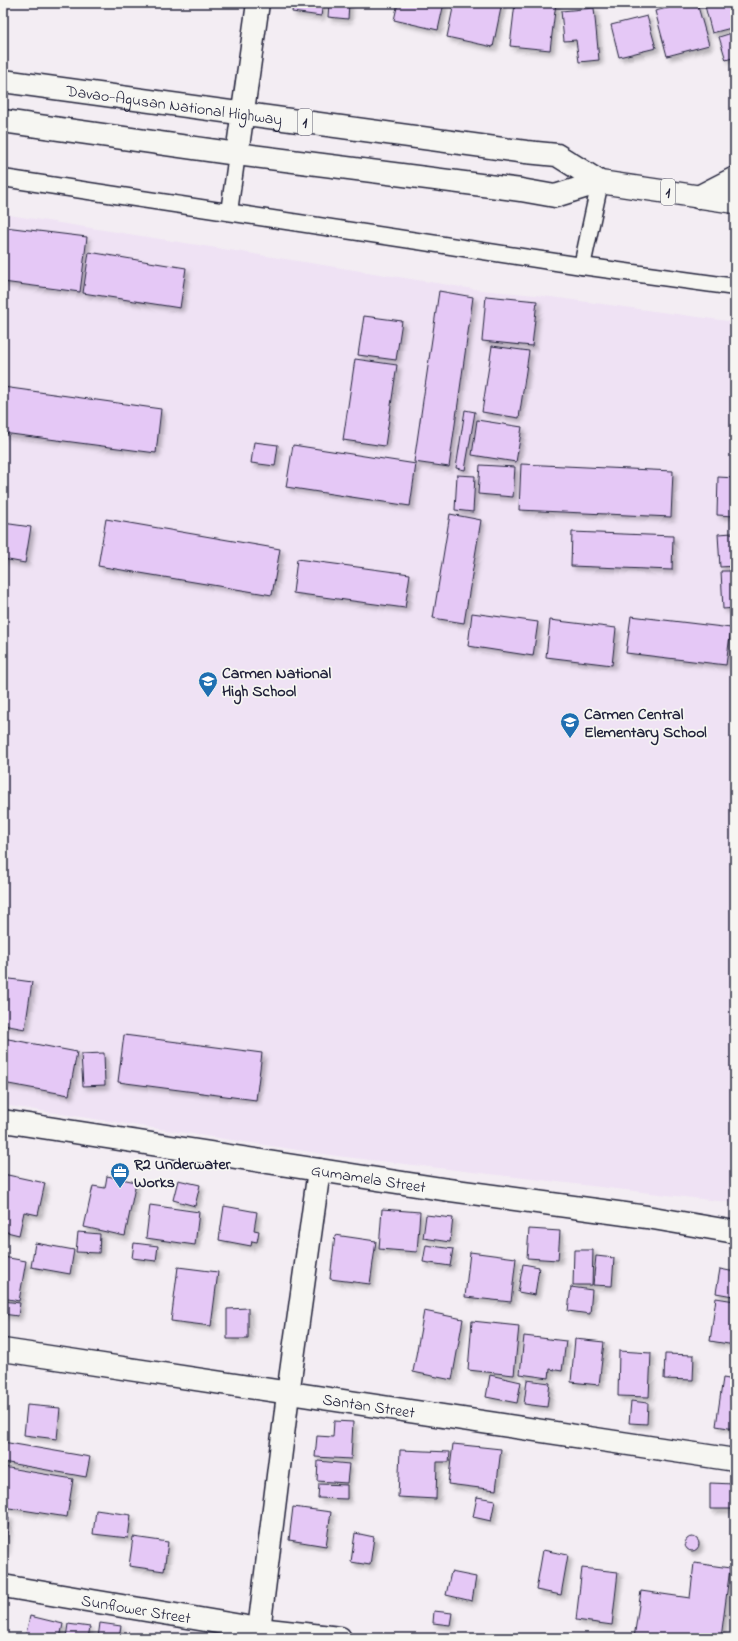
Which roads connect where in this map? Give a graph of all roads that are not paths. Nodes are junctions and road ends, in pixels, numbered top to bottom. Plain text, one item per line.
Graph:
1 (258, 3) edge
2 (3, 81) edge
3 (243, 114) junction
4 (3, 121) edge
5 (237, 154) junction
6 (3, 178) edge
7 (735, 178) edge
8 (600, 182) junction
9 (698, 197) junction
10 (735, 202) edge
11 (229, 212) junction
12 (582, 266) junction
13 (735, 287) edge
14 (3, 1121) edge
15 (319, 1170) junction
16 (735, 1232) edge
17 (3, 1350) edge
18 (288, 1394) junction
19 (735, 1460) edge
20 (3, 1586) edge
21 (258, 1633) edge
22 (340, 1638) edge

1 - 3 main road
2 - 3 main road, Davao-Agusan National Highway / 1
3 - 5 main road
3 - 8 main road, Davao-Agusan National Highway / 1
4 - 5 main road, Davao-Agusan National Highway / 1
5 - 8 main road, Davao-Agusan National Highway / 1
5 - 11 lane
6 - 11 lane
7 - 9 main road
8 - 9 main road, Davao-Agusan National Highway / 1
8 - 12 lane
9 - 10 main road, Davao-Agusan National Highway / 1
11 - 12 lane
12 - 13 lane
14 - 15 main road, Gumamela Street
15 - 16 main road, Gumamela Street
15 - 18 main road
17 - 18 main road, Santan Street
18 - 19 main road, Santan Street
18 - 21 main road
20 - 21 main road, Sunflower Street
21 - 22 main road, Sunflower Street

